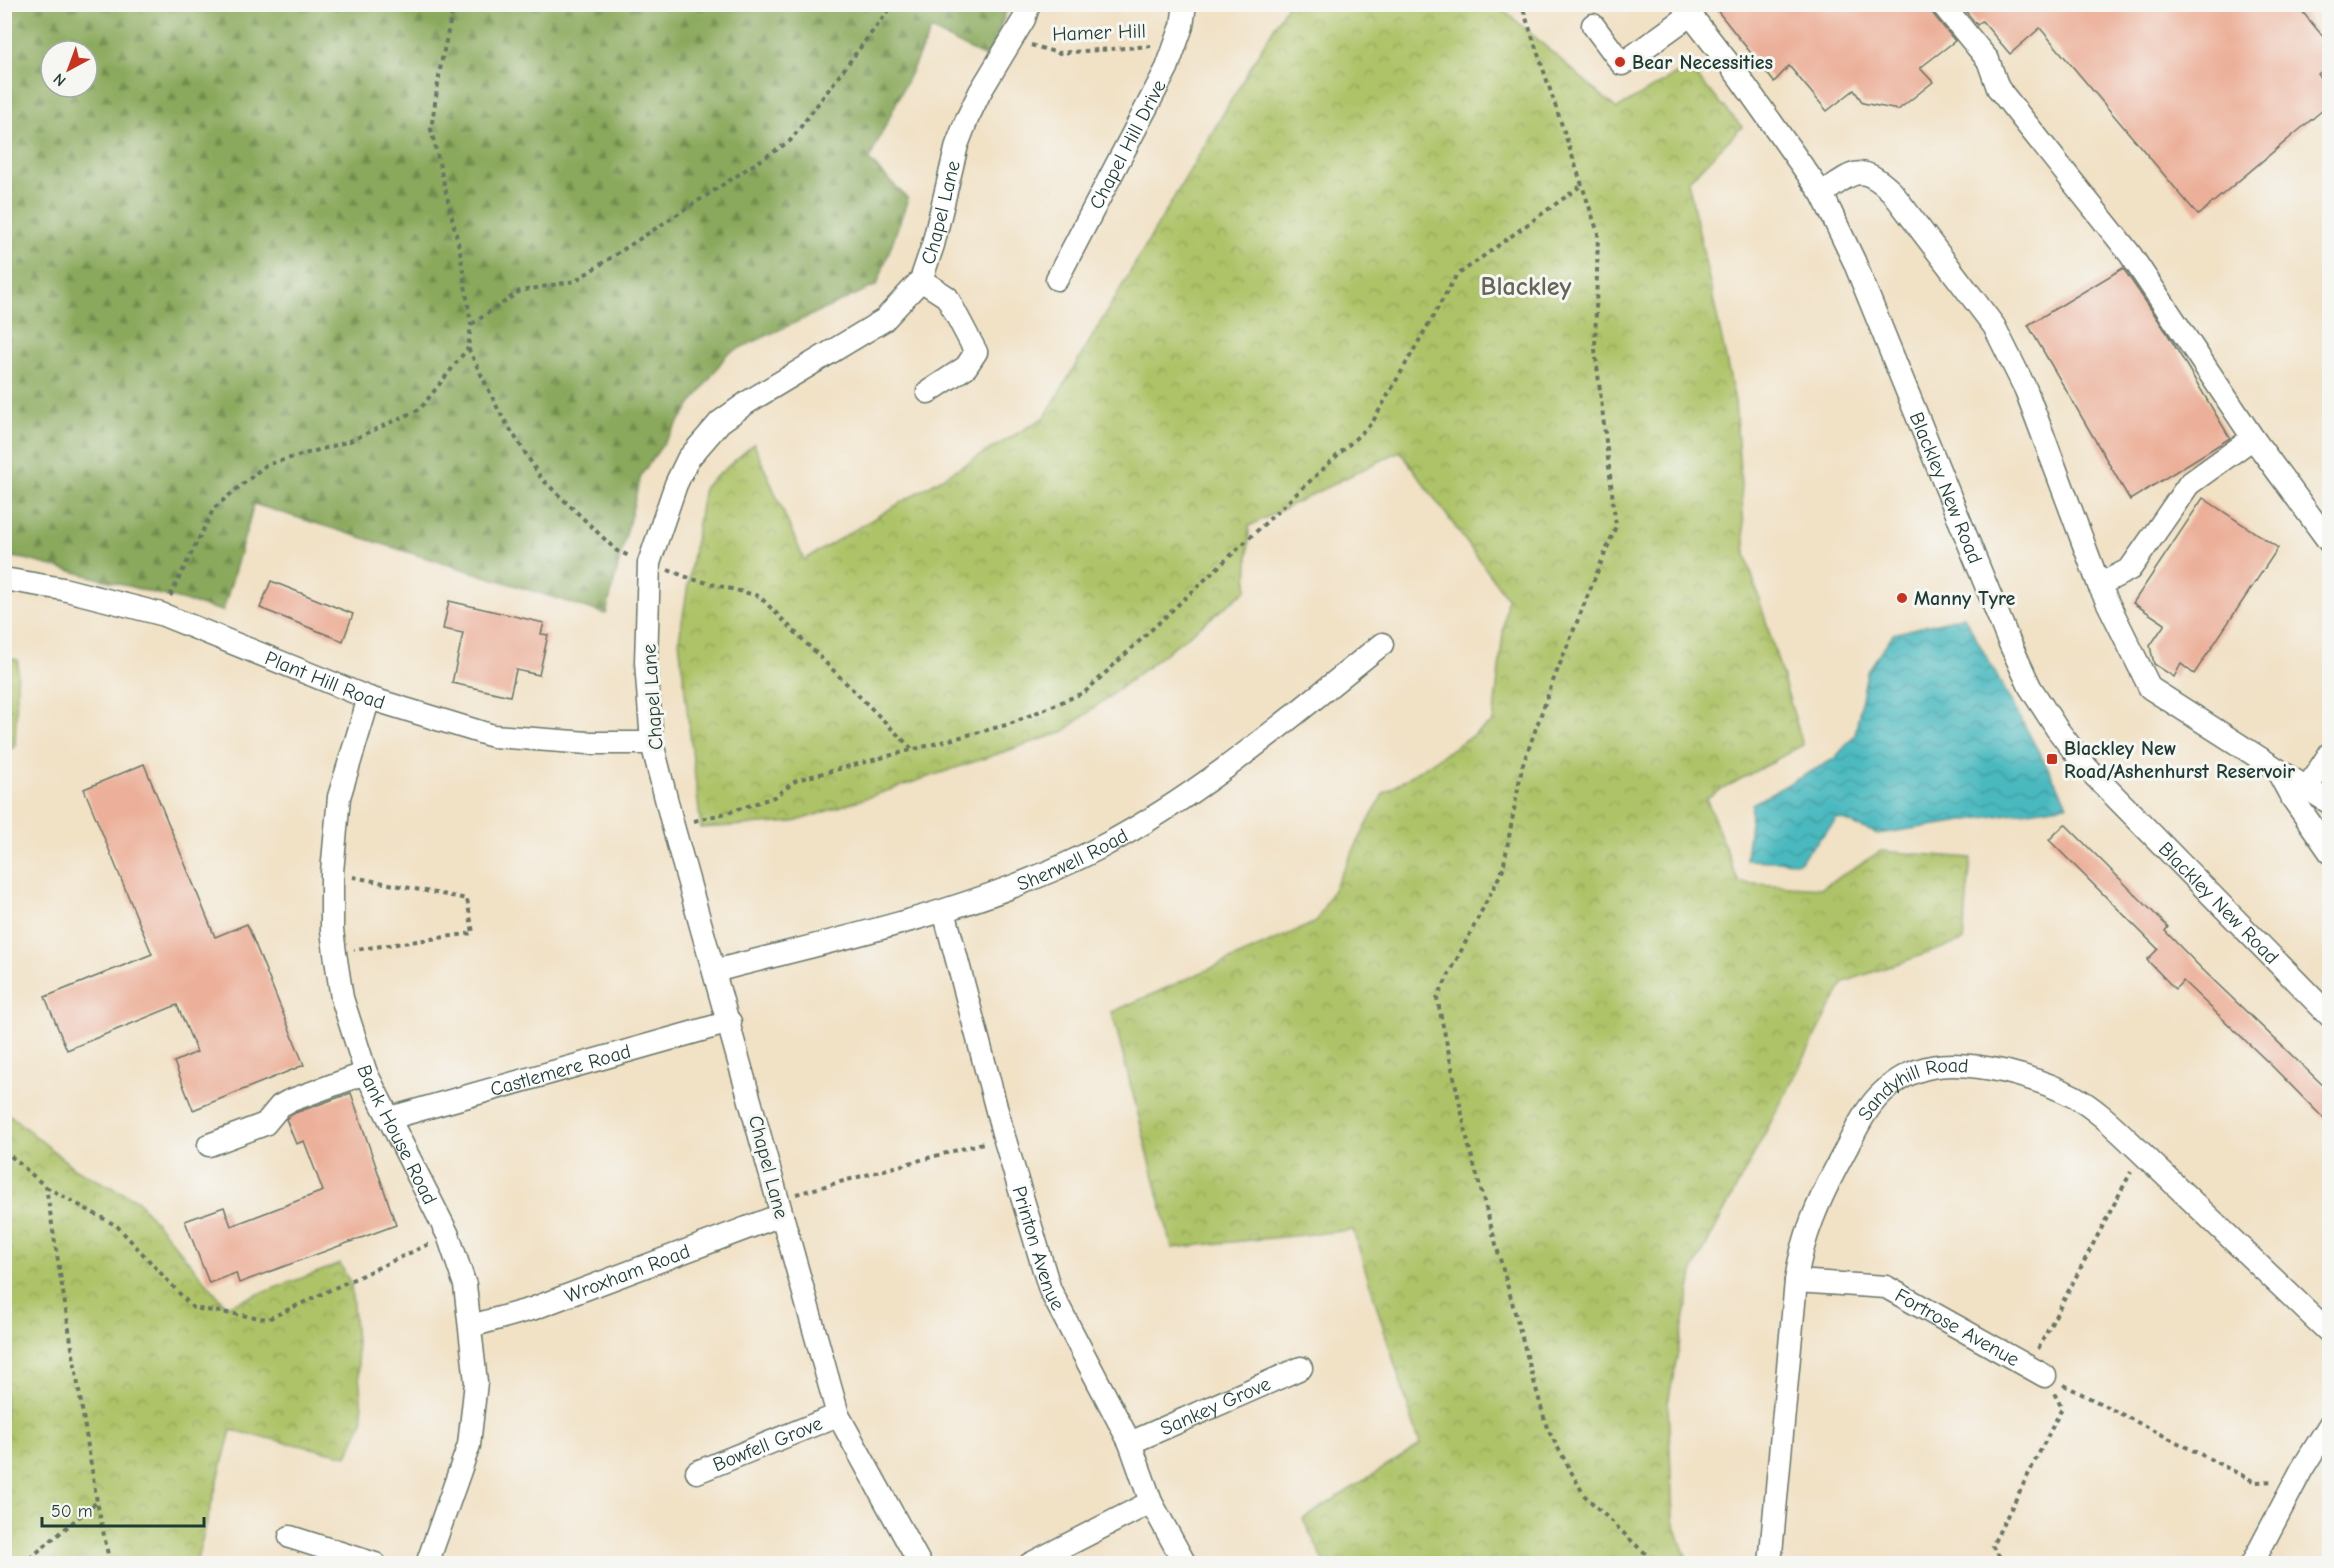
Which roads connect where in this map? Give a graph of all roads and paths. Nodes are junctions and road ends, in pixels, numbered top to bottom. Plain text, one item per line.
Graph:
1 (454, 4) edge
2 (893, 4) edge
3 (1029, 4) edge
4 (1185, 4) edge
5 (1529, 4) edge
6 (1942, 4) edge
7 (1686, 10) edge
8 (1593, 25) dead end
9 (1014, 37) junction
10 (1153, 46) dead end
11 (1582, 185) junction
12 (1822, 194) junction
13 (1057, 279) dead end
14 (921, 280) junction
15 (471, 325) junction
16 (468, 348) junction
17 (928, 392) dead end
18 (2253, 438) junction
19 (2330, 543) edge
20 (649, 563) junction
21 (4, 579) edge
22 (2099, 585) junction
23 (161, 614) junction
24 (1382, 644) dead end
25 (369, 698) junction
26 (652, 743) junction
27 (912, 749) junction
28 (2330, 753) edge
29 (2276, 769) junction
30 (2307, 788) junction
31 (2330, 803) edge
32 (673, 826) junction
33 (2330, 852) edge
34 (332, 872) junction
35 (944, 911) junction
36 (335, 953) junction
37 (714, 971) junction
38 (2330, 1016) edge
39 (730, 1022) junction
40 (366, 1073) junction
41 (390, 1118) junction
42 (1004, 1137) junction
43 (209, 1145) dead end
44 (4, 1150) edge
45 (2144, 1155) junction
46 (46, 1187) junction
47 (780, 1207) junction
48 (448, 1235) junction
49 (1796, 1281) junction
50 (471, 1326) junction
51 (2330, 1333) edge
52 (1301, 1368) dead end
53 (2037, 1371) junction
54 (838, 1415) junction
55 (2330, 1424) edge
56 (1130, 1443) junction
57 (698, 1472) dead end
58 (2293, 1486) junction
59 (97, 1502) junction
60 (1151, 1502) junction
61 (290, 1537) dead end
62 (22, 1563) edge
63 (110, 1563) edge
64 (375, 1563) edge
65 (427, 1563) edge
66 (920, 1563) edge
67 (1030, 1563) edge
68 (1185, 1563) edge
69 (1659, 1563) edge
70 (1770, 1563) edge
71 (2005, 1563) edge
72 (2252, 1563) edge

1 - 15 path
2 - 15 path
3 - 9 street, Chapel Lane
4 - 13 street, Chapel Hill Drive
5 - 11 path
6 - 18 street
7 - 8 street
7 - 12 street, Blackley New Road
9 - 10 path, Hamer Hill
9 - 14 street, Chapel Lane
11 - 27 path
11 - 69 path
12 - 22 street
12 - 38 street, Blackley New Road
14 - 17 street
14 - 20 street, Chapel Lane
15 - 16 path
16 - 20 path
16 - 23 path
18 - 19 street
18 - 22 street
20 - 26 street, Chapel Lane
20 - 27 path
21 - 23 street, Plant Hill Road
22 - 29 street
23 - 25 street, Plant Hill Road
24 - 35 street, Sherwell Road
25 - 26 street, Plant Hill Road
25 - 34 street, Bank House Road
26 - 32 street, Chapel Lane
27 - 32 path
28 - 30 street
29 - 30 street
29 - 33 street
30 - 31 street
32 - 37 street, Chapel Lane
34 - 36 street, Bank House Road
34 - 36 path
35 - 37 street, Sherwell Road
35 - 42 street, Printon Avenue
36 - 40 street, Bank House Road
37 - 39 street, Chapel Lane
39 - 41 street, Castlemere Road
39 - 47 street, Chapel Lane
40 - 41 street, Bank House Road
40 - 43 street
41 - 48 street, Bank House Road
42 - 47 path
42 - 56 street, Printon Avenue
44 - 46 path
45 - 49 street, Sandyhill Road
45 - 51 street, Sandyhill Road
45 - 53 path
46 - 48 path
46 - 59 path
47 - 50 street, Wroxham Road
47 - 54 street, Chapel Lane
48 - 50 street, Bank House Road
49 - 53 street, Fortrose Avenue
49 - 70 street, Sandyhill Road
50 - 65 street, Bank House Road
52 - 56 street, Sankey Grove
53 - 58 path
53 - 71 path
54 - 57 street, Bowfell Grove
54 - 66 street, Chapel Lane
55 - 58 street
56 - 60 street, Printon Avenue
58 - 72 street
59 - 62 path
59 - 63 path
60 - 67 street
60 - 68 street, Printon Avenue
61 - 64 street

